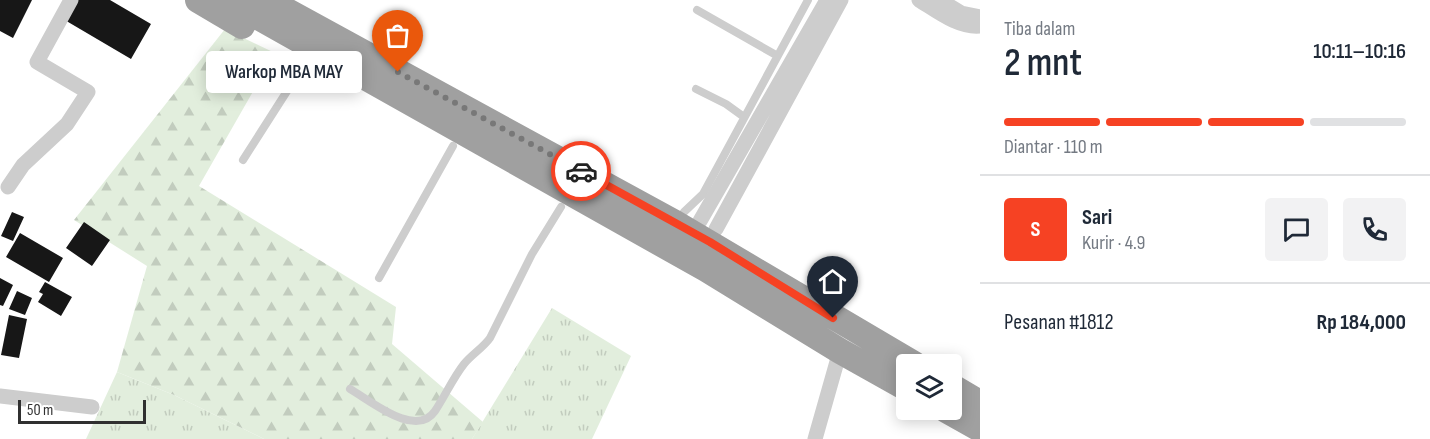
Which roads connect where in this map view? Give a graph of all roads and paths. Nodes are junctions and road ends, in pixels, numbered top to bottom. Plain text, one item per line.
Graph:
1 (71, 0) edge
2 (198, 0) edge
3 (228, 0) edge
4 (267, 0) edge
5 (299, 0) edge
6 (808, 0) edge
7 (827, 0) edge
8 (841, 0) edge
9 (919, 0) edge
10 (940, 0) edge
11 (697, 10) dead end
12 (980, 17) edge
13 (980, 26) edge
14 (776, 55) junction
15 (305, 63) junction
16 (696, 89) dead end
17 (431, 102) junction
18 (744, 117) junction
19 (453, 146) junction
20 (243, 160) dead end
21 (8, 187) dead end
22 (561, 207) junction
23 (700, 221) junction
24 (685, 258) junction
25 (379, 278) dead end
26 (798, 296) junction
27 (840, 351) junction
28 (897, 354) edge
29 (896, 382) edge
30 (350, 389) dead end
31 (0, 396) edge
32 (962, 398) edge
33 (92, 407) dead end
34 (962, 413) edge
35 (977, 415) edge
36 (815, 439) edge

1 - 21 street
2 - 15 highway
3 - 17 highway
4 - 17 highway
5 - 23 highway
6 - 14 lane
7 - 23 street
8 - 23 street
9 - 13 street
10 - 12 street
11 - 14 lane
14 - 18 lane
15 - 19 highway
15 - 20 lane
16 - 18 lane
17 - 24 highway
17 - 26 highway
18 - 23 lane
19 - 22 highway
19 - 25 lane
22 - 24 highway
22 - 30 lane
23 - 26 highway
24 - 27 highway
26 - 28 highway
27 - 29 highway
27 - 36 street
31 - 33 street
32 - 35 highway
34 - 35 highway

